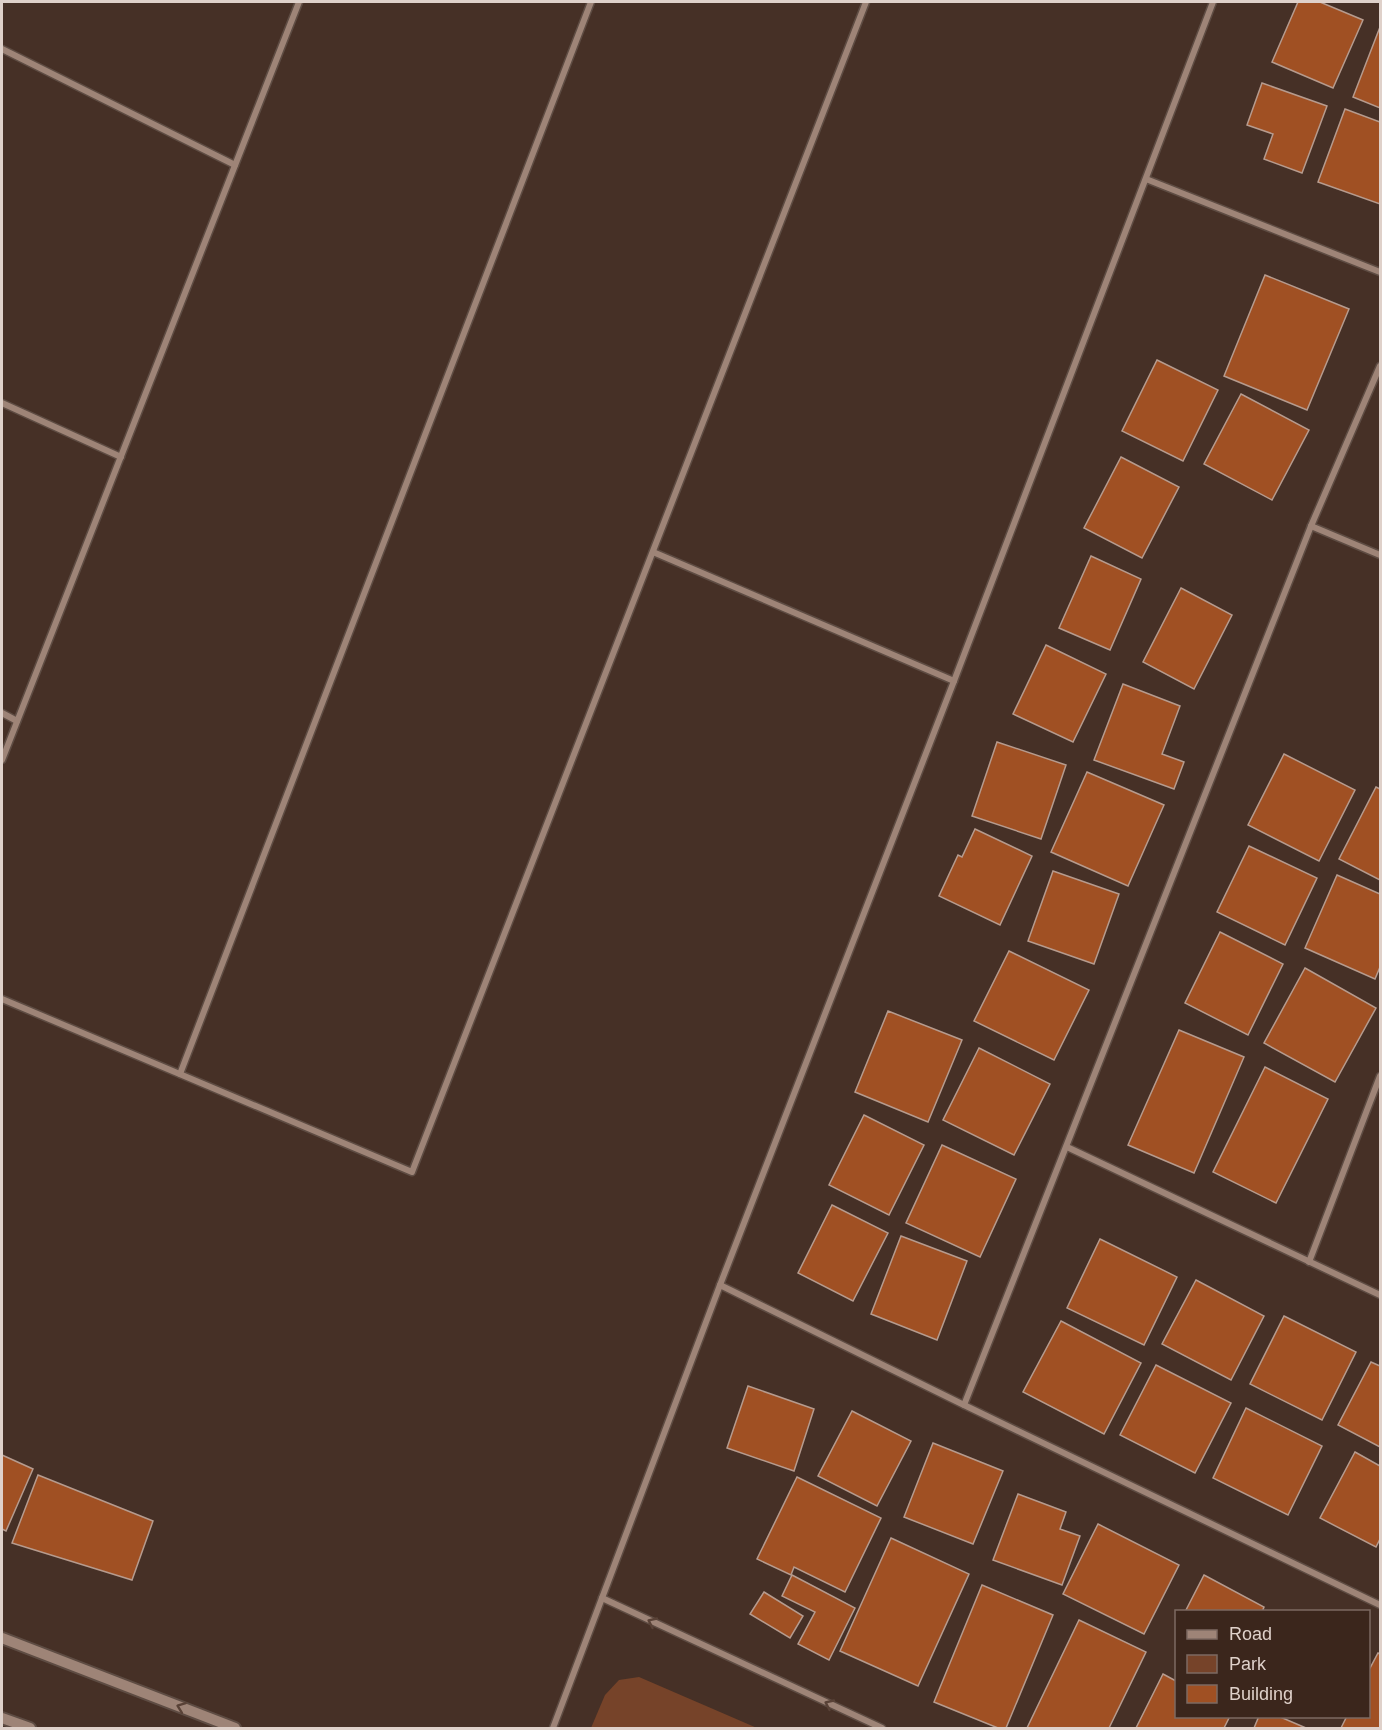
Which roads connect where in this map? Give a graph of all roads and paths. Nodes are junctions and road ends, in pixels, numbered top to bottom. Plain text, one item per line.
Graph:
1 (299, 2) edge
2 (591, 2) edge
3 (866, 2) edge
4 (1214, 2) edge
5 (2, 50) edge
6 (235, 165) junction
7 (1146, 179) junction
8 (1380, 272) edge
9 (1380, 366) edge
10 (2, 403) edge
11 (121, 457) junction
12 (1311, 526) junction
13 (653, 552) junction
14 (1380, 555) edge
15 (954, 681) junction
16 (2, 713) edge
17 (17, 721) junction
18 (2, 760) edge
19 (2, 999) edge
20 (180, 1074) junction
21 (1380, 1076) edge
22 (1067, 1147) junction
23 (1309, 1262) junction
24 (720, 1285) junction
25 (1380, 1295) edge
26 (964, 1405) junction
27 (602, 1598) junction
28 (1380, 1605) edge
29 (2, 1638) edge
30 (2, 1718) edge
31 (30, 1728) edge
32 (235, 1728) edge
33 (553, 1728) edge
34 (882, 1728) edge

1 - 6 street
2 - 20 street
3 - 13 street
4 - 7 street
5 - 6 street
6 - 11 street
7 - 8 street
7 - 15 street
9 - 12 street
10 - 11 street
11 - 17 street
12 - 14 street
12 - 22 street
13 - 15 street
13 - 20 street
15 - 24 street
16 - 17 street
17 - 18 street
19 - 20 street
21 - 23 street
22 - 23 street
22 - 26 street
23 - 25 street
24 - 26 street
24 - 27 street
26 - 28 street
27 - 33 street
34 -> 27 street
32 -> 29 street
30 - 31 street

